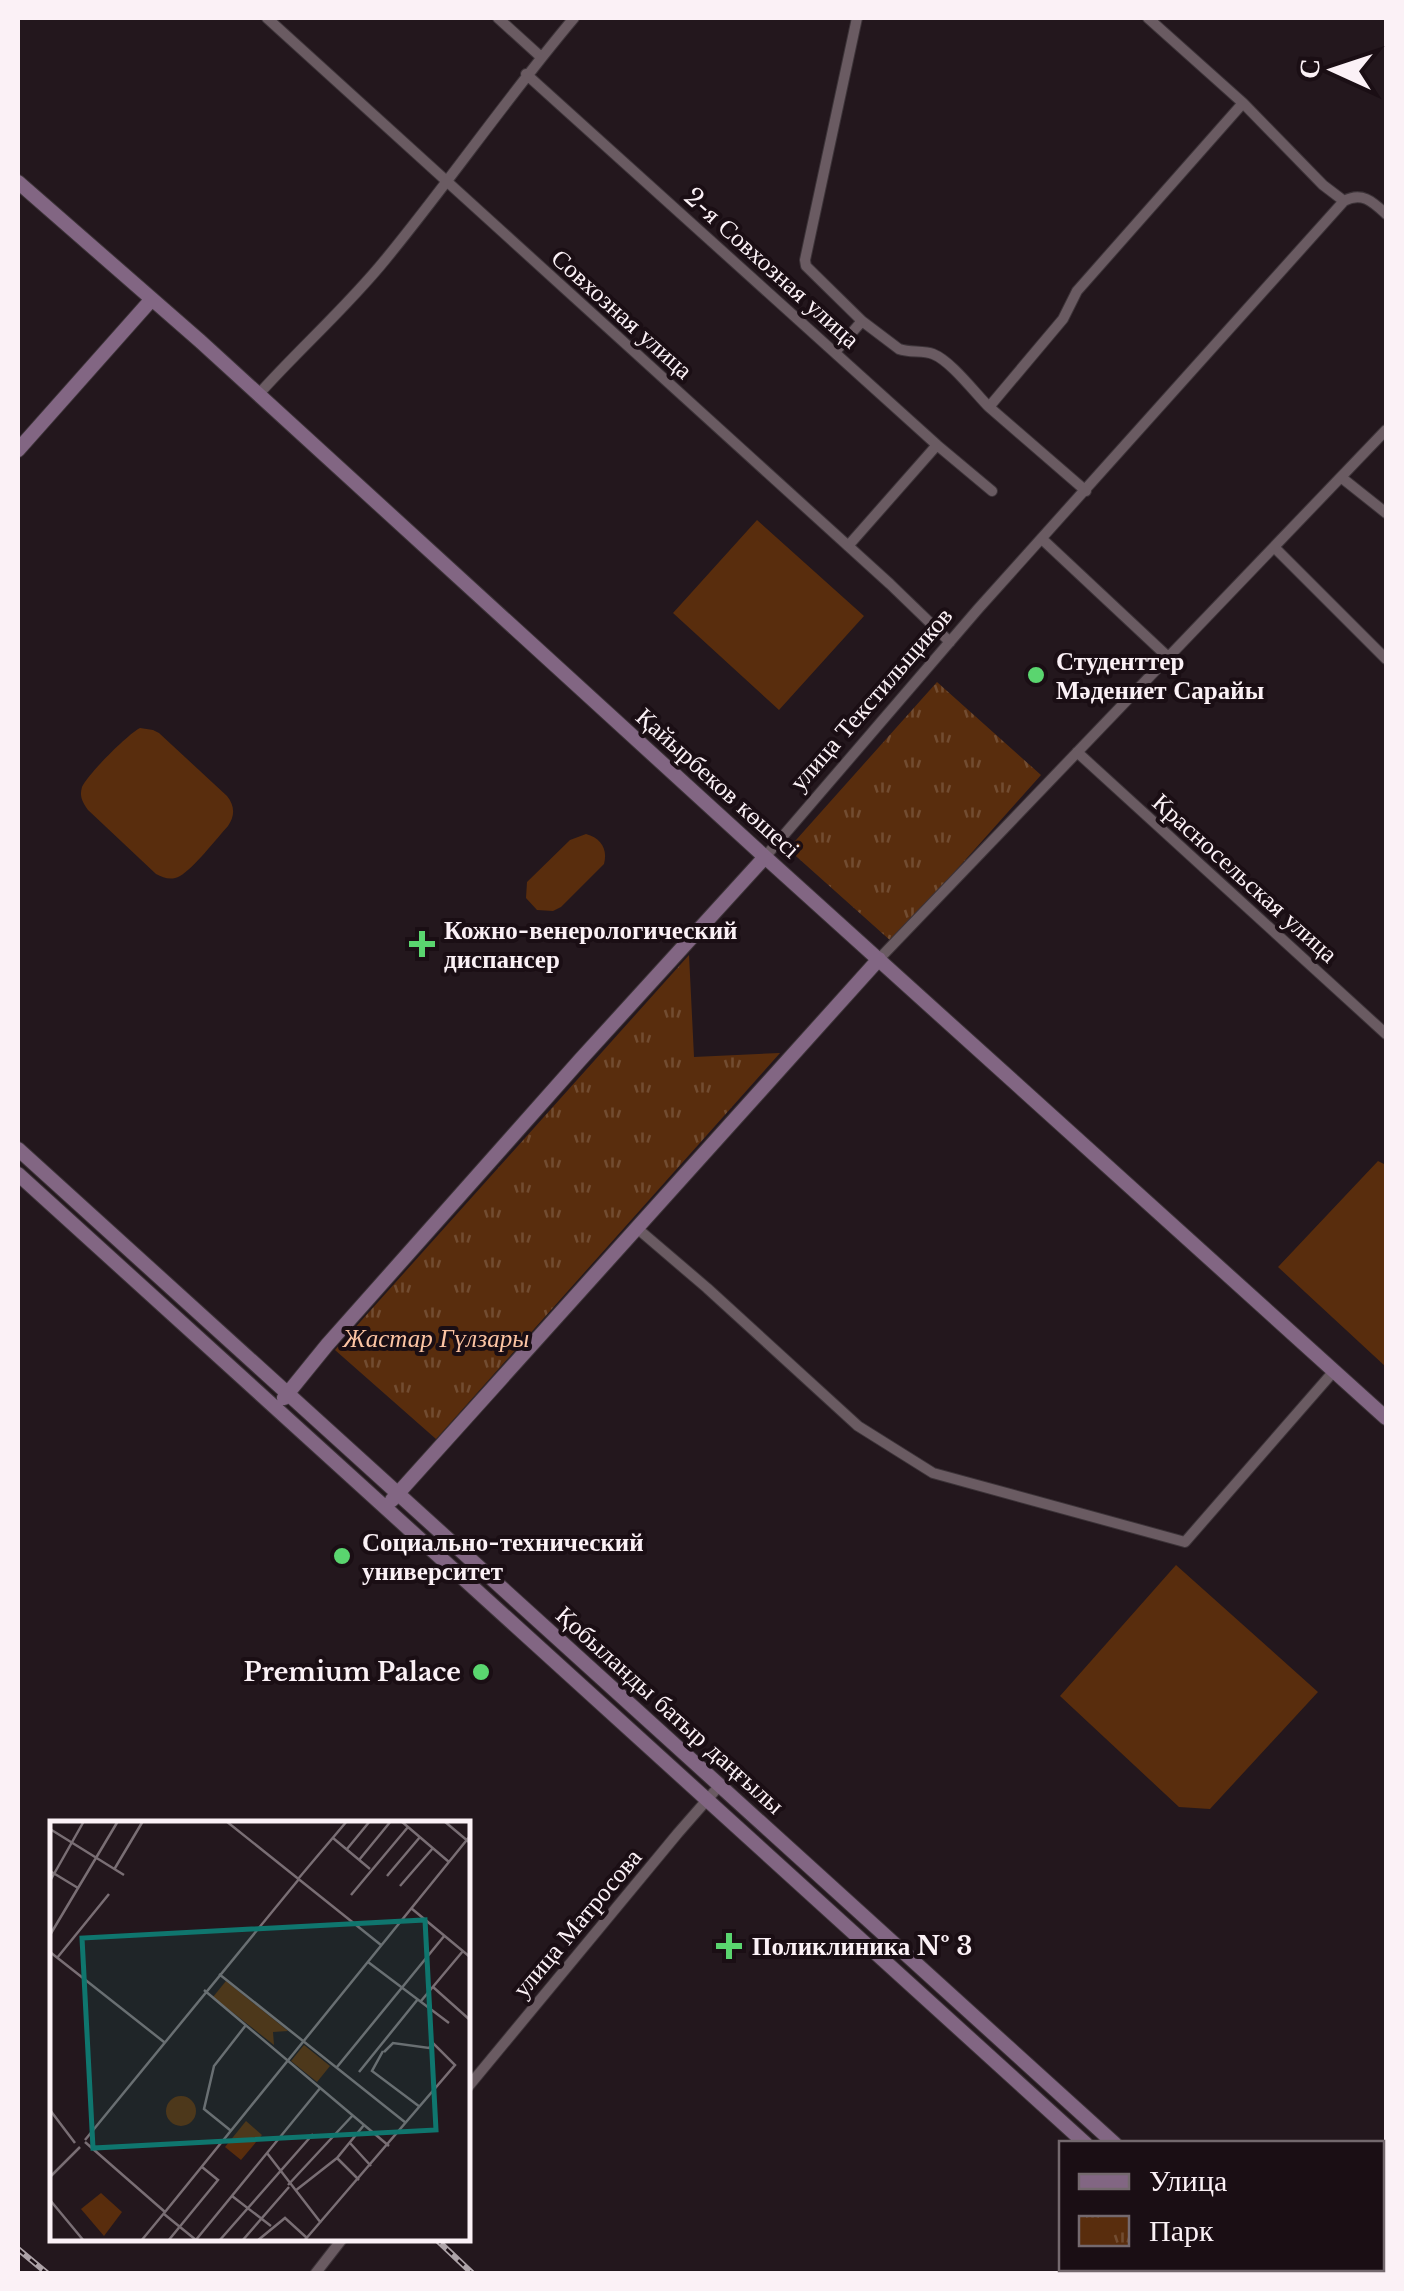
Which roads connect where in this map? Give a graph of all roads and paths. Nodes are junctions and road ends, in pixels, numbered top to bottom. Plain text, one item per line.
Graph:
1 (267, 18) edge
2 (498, 18) edge
3 (574, 18) edge
4 (857, 18) edge
5 (1148, 18) edge
6 (541, 57) junction
7 (526, 74) junction
8 (1243, 103) junction
9 (18, 182) edge
10 (447, 182) junction
11 (1344, 201) junction
12 (1386, 214) edge
13 (152, 299) junction
14 (862, 321) junction
15 (834, 352) junction
16 (258, 394) junction
17 (989, 407) junction
18 (1386, 430) edge
19 (937, 445) junction
20 (18, 450) edge
21 (1342, 478) junction
22 (992, 491) dead end
23 (1086, 491) junction
24 (1386, 513) edge
25 (1042, 539) junction
26 (848, 546) junction
27 (1274, 547) junction
28 (950, 642) junction
29 (1168, 657) junction
30 (1386, 659) edge
31 (1077, 752) junction
32 (765, 857) junction
33 (878, 960) junction
34 (1386, 1034) edge
35 (18, 1148) edge
36 (18, 1174) edge
37 (638, 1229) junction
38 (1334, 1371) junction
39 (288, 1392) junction
40 (276, 1408) junction
41 (1386, 1418) edge
42 (398, 1494) junction
43 (385, 1508) junction
44 (720, 1786) junction
45 (707, 1799) junction
46 (470, 2085) edge
47 (1083, 2141) edge
48 (1112, 2141) edge
49 (342, 2241) edge
50 (315, 2274) edge

1 - 10 street, Совхозная улица
2 - 6 street
3 - 6 street
4 - 14 street
5 - 8 street
6 - 7 street
7 - 10 street
7 - 15 street, 2-я Совхозная улица
8 - 11 street
8 - 17 street
9 - 13 street, Қайырбеков көшесі
10 - 16 street
10 - 26 street, Совхозная улица
11 - 12 street
11 - 23 street, улица Текстильщиков
13 - 16 street, Қайырбеков көшесі
13 - 20 street
14 - 15 street
14 - 17 street
15 - 19 street, 2-я Совхозная улица
16 - 32 street, Қайырбеков көшесі
17 - 23 street
18 - 21 street
19 - 22 street, 2-я Совхозная улица
19 - 26 street
21 - 24 street
21 - 27 street
23 - 25 street, улица Текстильщиков
25 - 28 street, улица Текстильщиков
25 - 29 street
26 - 28 street, Совхозная улица
27 - 29 street
27 - 30 street
28 - 32 street, улица Текстильщиков
29 - 31 street
31 - 33 street
31 - 34 street, Красносельская улица
32 - 33 street, Қайырбеков көшесі
32 - 39 street, улица Текстильщиков
33 - 37 street
33 - 38 street, Қайырбеков көшесі
35 - 39 street, Қобыланды батыр даңғылы
36 - 40 street, Қобыланды батыр даңғылы
37 - 38 street
37 - 42 street
38 - 41 street, Қайырбеков көшесі
39 - 40 street, улица Текстильщиков
39 - 42 street, Қобыланды батыр даңғылы
40 - 43 street, Қобыланды батыр даңғылы
42 - 43 street
42 - 44 street, Қобыланды батыр даңғылы
43 - 45 street, Қобыланды батыр даңғылы
44 - 45 street, улица Матросова
44 - 48 street, Қобыланды батыр даңғылы
45 - 46 street, улица Матросова
45 - 47 street, Қобыланды батыр даңғылы
49 - 50 street

